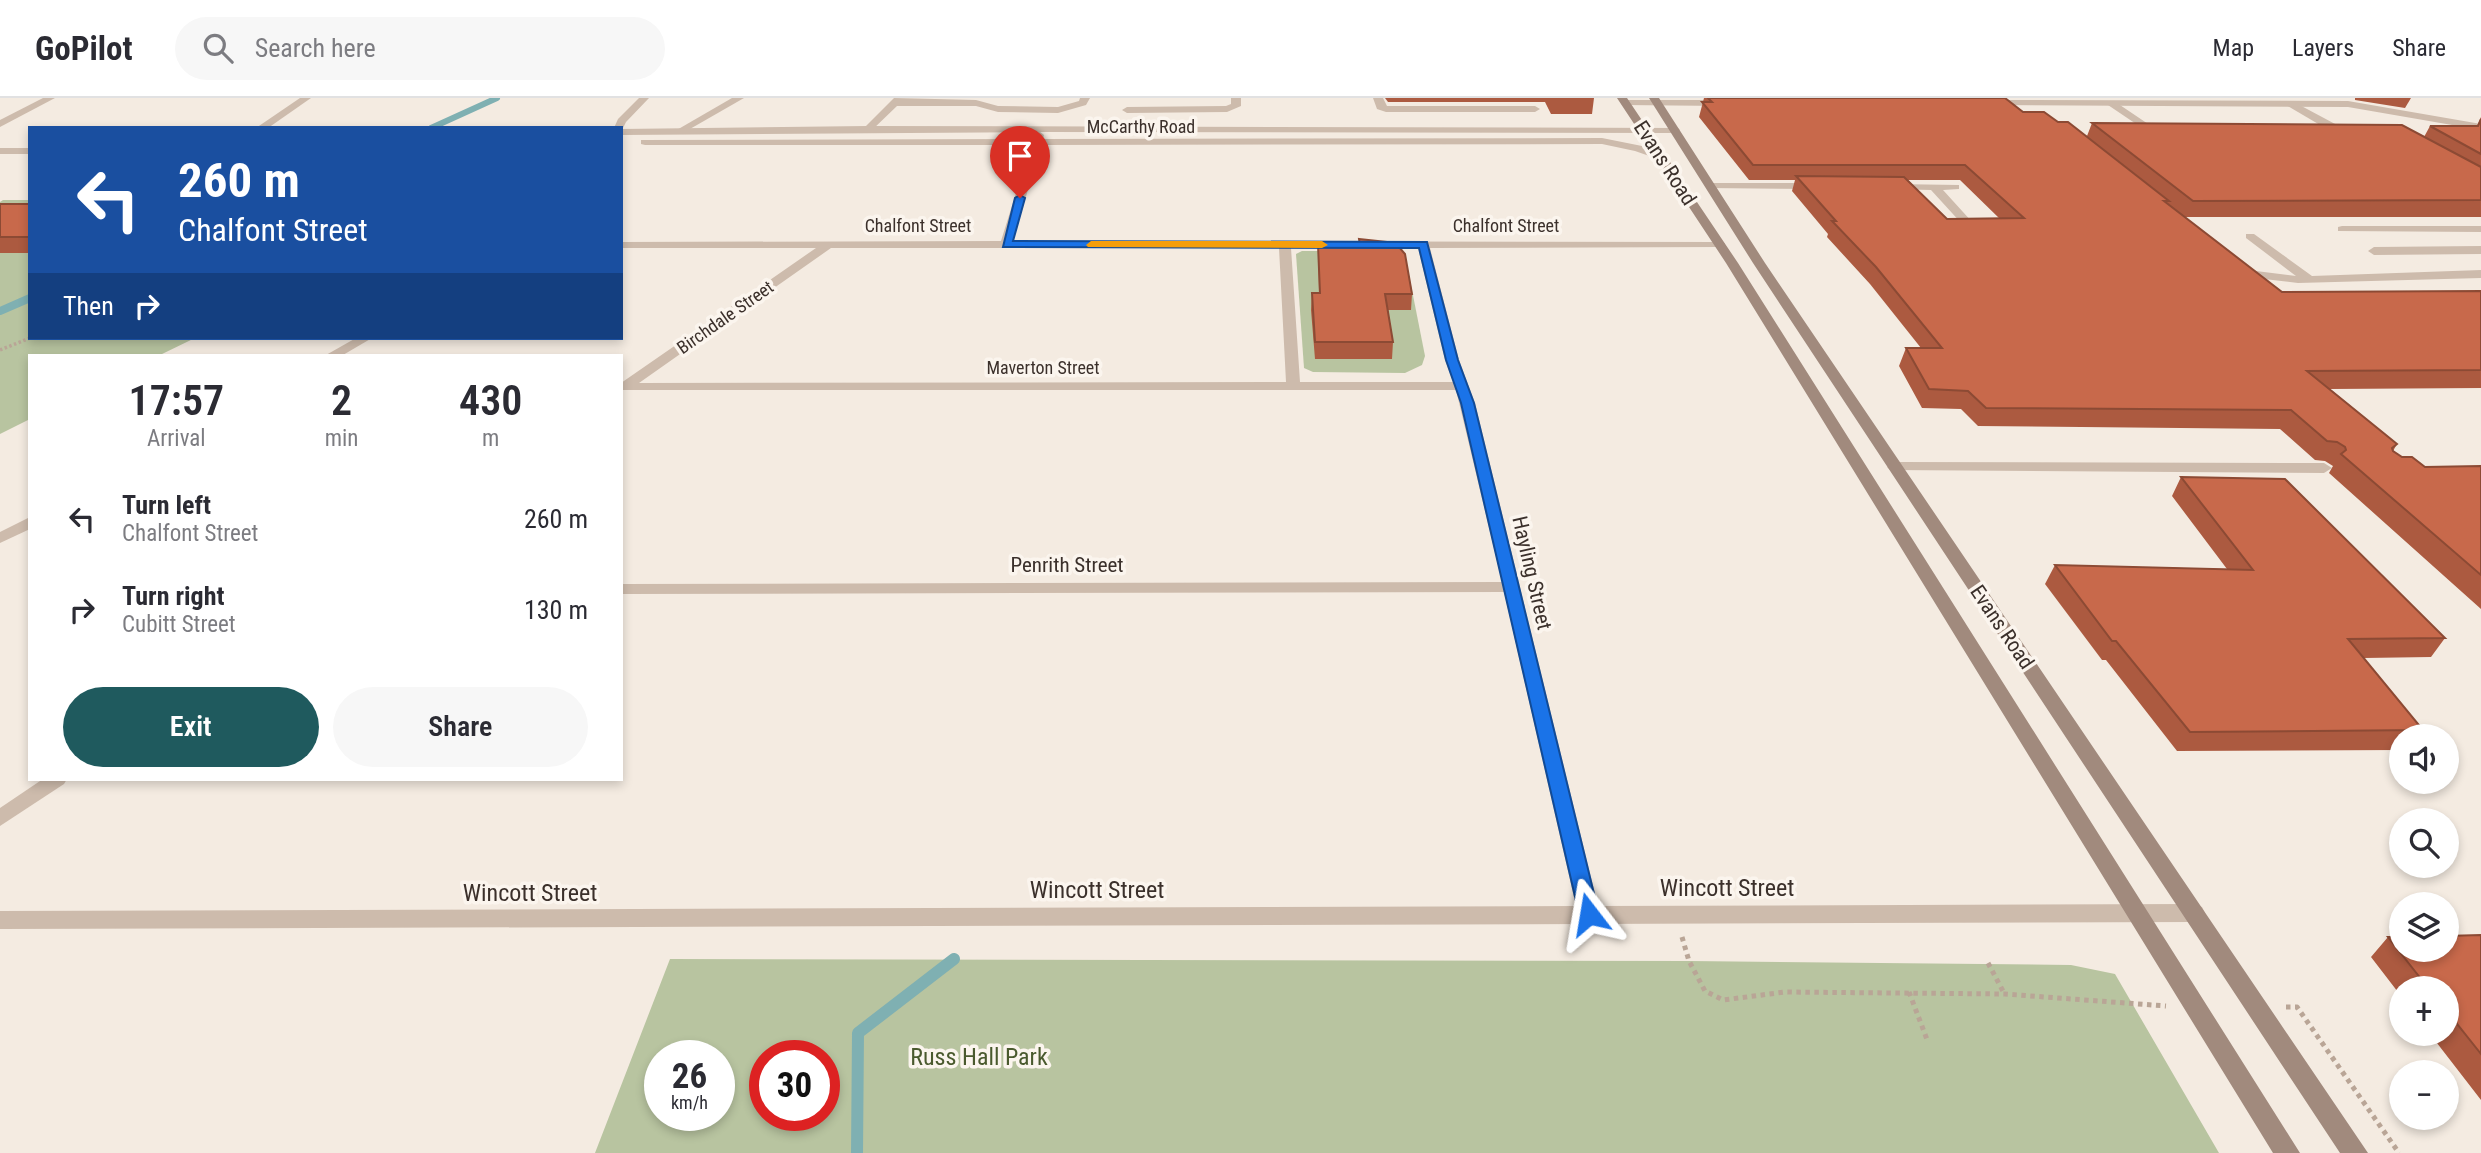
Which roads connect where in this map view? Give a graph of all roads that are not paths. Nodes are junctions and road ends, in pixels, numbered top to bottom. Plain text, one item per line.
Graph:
1 (50, 98) edge
2 (306, 98) edge
3 (644, 98) edge
4 (739, 98) edge
5 (1085, 98) edge
6 (1129, 98) edge
7 (1236, 98) edge
8 (1378, 98) edge
9 (897, 101) edge
10 (1624, 101) edge
11 (1656, 101) edge
12 (1736, 103) edge
13 (1972, 103) edge
14 (2111, 103) junction
15 (2289, 103) junction
16 (1535, 109) dead end
17 (1127, 110) junction
18 (0, 124) edge
19 (264, 126) edge
20 (620, 126) edge
21 (2481, 127) edge
22 (1041, 128) junction
23 (1125, 128) junction
24 (868, 129) junction
25 (623, 130) edge
26 (1642, 130) junction
27 (1675, 130) junction
28 (680, 131) junction
29 (2130, 132) edge
30 (2155, 132) junction
31 (2168, 132) edge
32 (2314, 133) edge
33 (2341, 133) junction
34 (2364, 133) edge
35 (623, 138) edge
36 (1037, 144) junction
37 (0, 151) edge
38 (28, 151) edge
39 (1658, 156) junction
40 (1711, 186) junction
41 (1824, 186) edge
42 (1879, 187) edge
43 (1934, 187) junction
44 (1955, 187) edge
45 (1967, 223) edge
46 (2481, 229) edge
47 (2250, 236) dead end
48 (1719, 244) junction
49 (623, 245) edge
50 (828, 245) junction
51 (1006, 245) junction
52 (1285, 245) junction
53 (1423, 245) junction
54 (2481, 250) edge
55 (2374, 251) junction
56 (2227, 261) edge
57 (2481, 274) edge
58 (2410, 275) junction
59 (2308, 278) junction
60 (361, 340) edge
61 (335, 354) edge
62 (1293, 386) junction
63 (1461, 386) junction
64 (623, 388) edge
65 (1895, 467) junction
66 (2324, 468) dead end
67 (28, 523) edge
68 (0, 538) edge
69 (1512, 587) junction
70 (623, 589) edge
71 (54, 781) edge
72 (0, 818) edge
73 (2137, 912) junction
74 (2193, 913) junction
75 (1589, 914) junction
76 (0, 920) edge
77 (2287, 1153) edge
78 (2355, 1153) edge

1 - 18 street
2 - 19 street
3 - 20 street
4 - 28 street
5 - 9 street
6 - 17 street
7 - 17 street
8 - 16 street
9 - 24 street
10 - 11 street
10 - 26 main road, Evans Road
11 - 12 street
11 - 27 main road, Evans Road
13 - 14 street
14 - 15 street
14 - 30 street
15 - 21 street
15 - 33 street
17 - 23 street
22 - 23 street, McCarthy Road
22 - 24 street, McCarthy Road
22 - 36 street
23 - 26 street, McCarthy Road
24 - 28 street, McCarthy Road
25 - 28 street, McCarthy Road
26 - 27 street, McCarthy Road
26 - 39 main road, Evans Road
27 - 40 main road, Evans Road
29 - 30 street
30 - 31 street
32 - 33 street
33 - 34 street
35 - 36 street, McCarthy Road
36 - 39 street, McCarthy Road
36 - 51 street
37 - 38 street
39 - 48 main road, Evans Road
40 - 41 street
40 - 65 main road, Evans Road
42 - 43 street
43 - 44 street
43 - 45 street
46 - 55 street
47 - 59 street
48 - 53 street, Chalfont Street
48 - 73 main road, Evans Road
49 - 50 street, Chalfont Street
50 - 51 street, Chalfont Street
50 - 64 street, Birchdale Street
51 - 52 street, Chalfont Street
52 - 53 street, Chalfont Street
52 - 62 street
53 - 63 street, Hayling Street
54 - 55 street
55 - 58 street
56 - 59 street
57 - 58 street
58 - 59 street
60 - 61 street
62 - 63 street, Maverton Street
62 - 64 street, Maverton Street
63 - 69 street, Hayling Street
65 - 66 street
65 - 74 main road, Evans Road
67 - 68 street
69 - 70 street, Penrith Street
69 - 75 street, Hayling Street
71 - 72 street
73 - 74 street, Wincott Street
73 - 75 street, Wincott Street
73 - 77 main road, Evans Road
74 - 78 main road, Evans Road
75 - 76 street, Wincott Street

